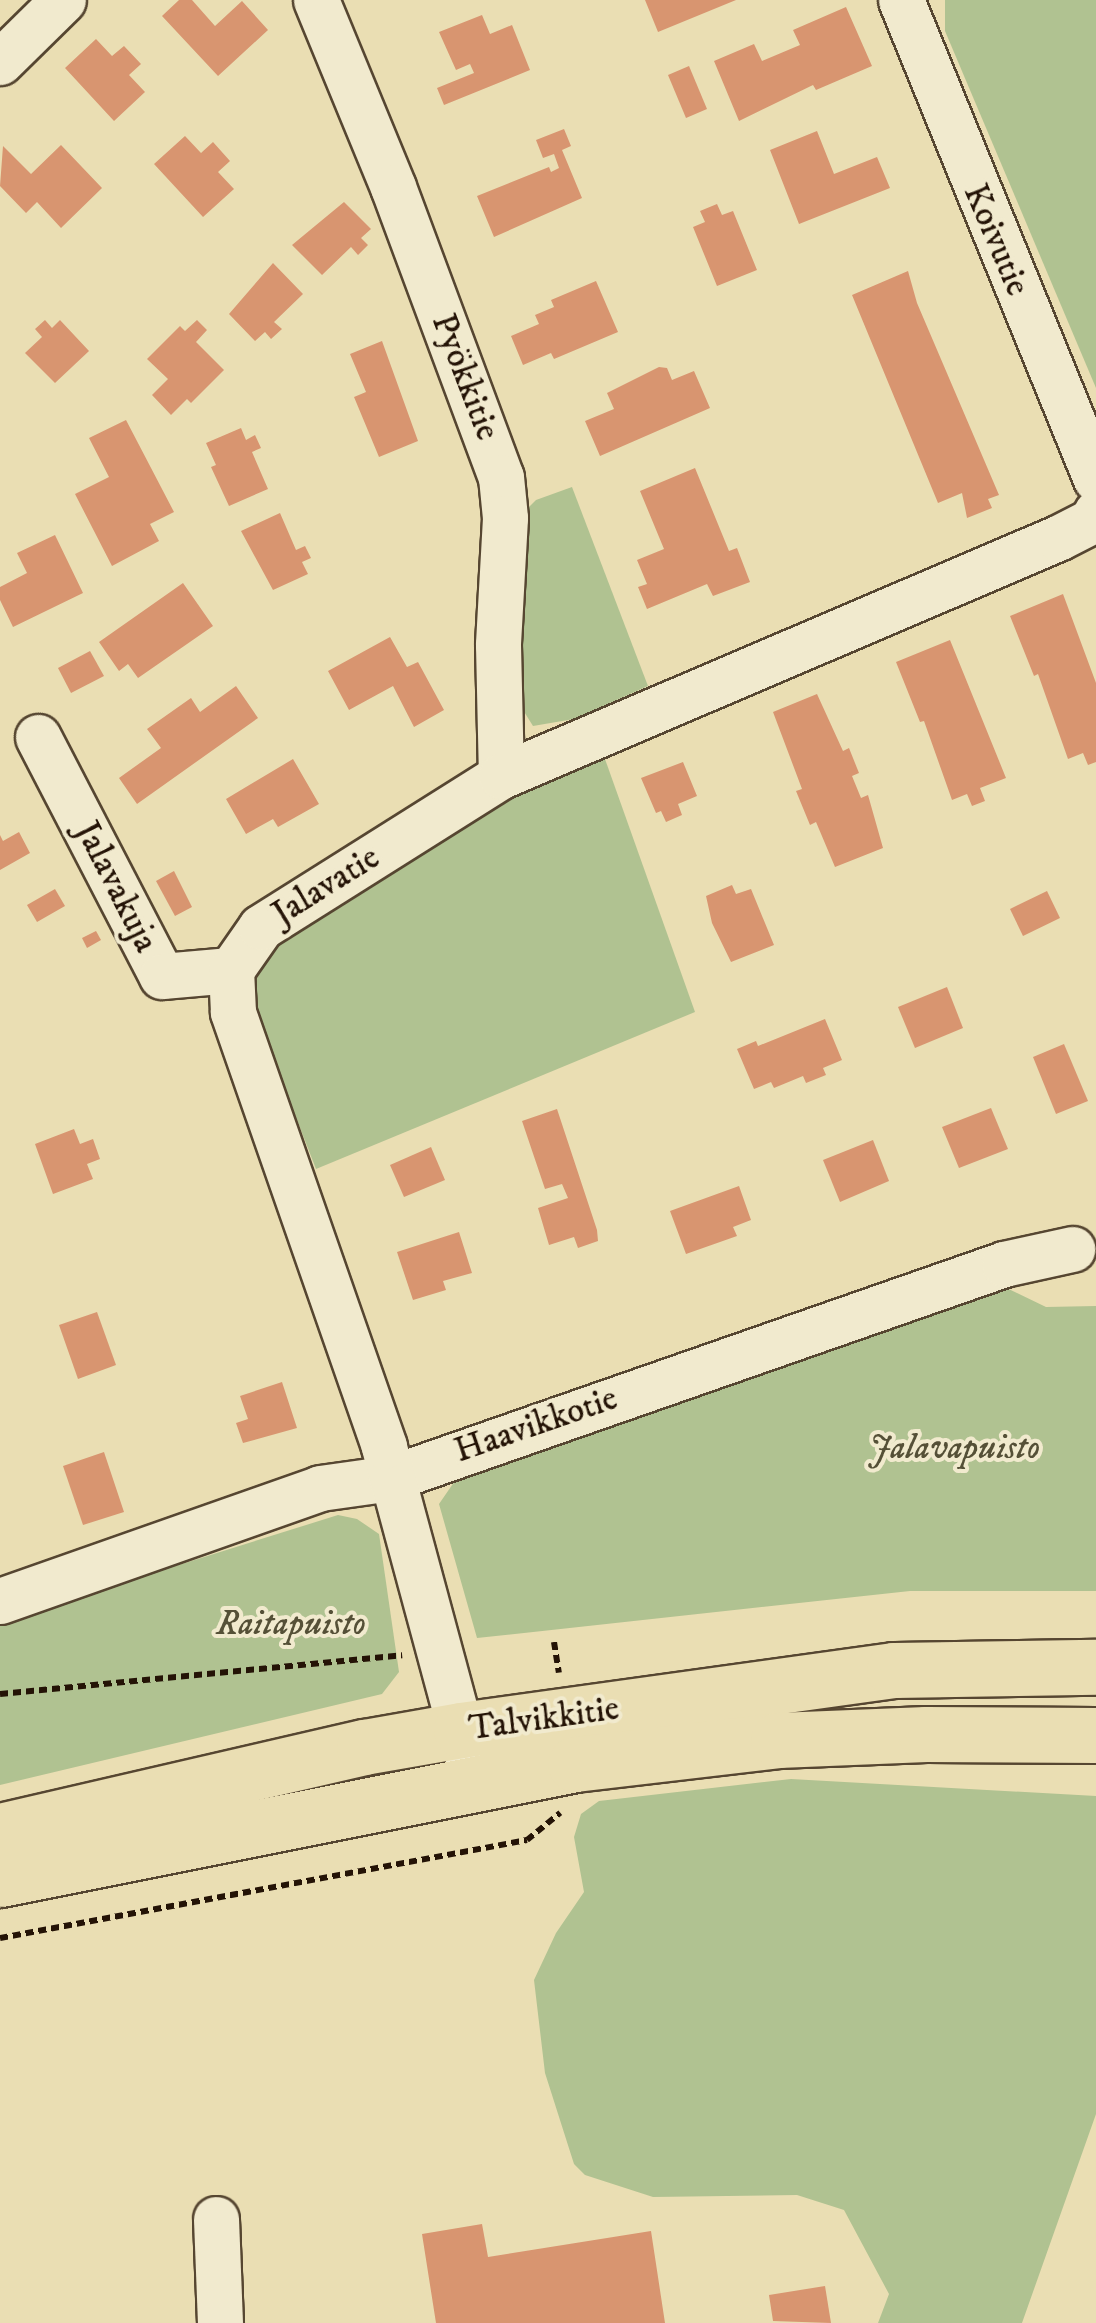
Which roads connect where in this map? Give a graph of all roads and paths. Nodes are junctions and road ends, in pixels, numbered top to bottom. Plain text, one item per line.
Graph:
1 (63, 0) edge
2 (316, 0) edge
3 (901, 0) edge
4 (0, 62) edge
5 (1096, 479) edge
6 (1096, 513) edge
7 (38, 738) dead end
8 (501, 776) junction
9 (231, 970) junction
10 (1072, 1250) dead end
11 (391, 1478) junction
12 (0, 1600) edge
13 (410, 1655) dead end
14 (1096, 1667) edge
15 (0, 1694) edge
16 (461, 1730) junction
17 (1096, 1736) edge
18 (474, 1782) junction
19 (568, 1808) dead end
20 (0, 1831) edge
21 (0, 1879) edge
22 (0, 1938) edge
23 (216, 2219) dead end
24 (220, 2323) edge

1 - 4 street
2 - 8 street, Pyökkitie
3 - 5 street, Koivutie
6 - 8 street, Jalavatie
7 - 9 street, Jalavakuja
8 - 9 street, Jalavatie
9 - 11 street
10 - 11 street, Haavikkotie
11 - 12 street, Haavikkotie
11 - 16 street
13 - 15 path
14 - 16 main road, Talvikkitie
16 - 18 street
16 - 20 main road, Talvikkitie
17 - 18 main road, Talvikkitie
18 - 21 main road, Talvikkitie
19 - 22 path
23 - 24 street

